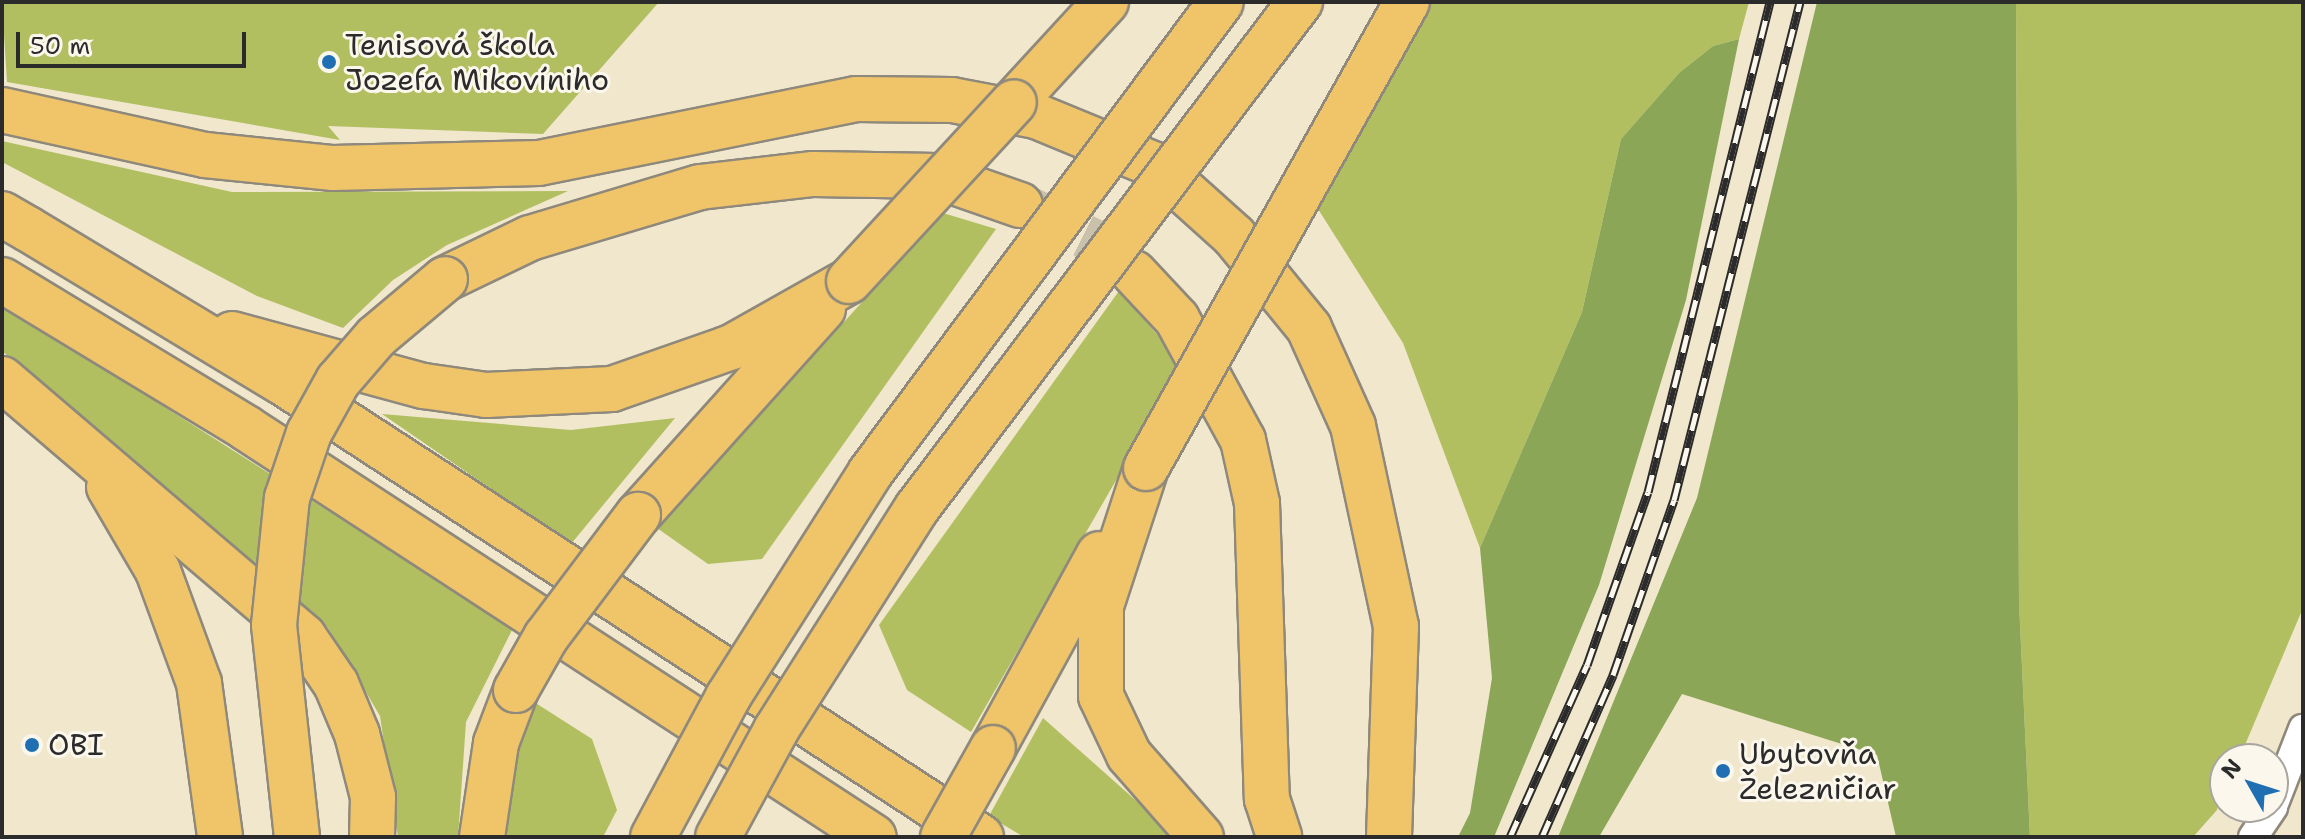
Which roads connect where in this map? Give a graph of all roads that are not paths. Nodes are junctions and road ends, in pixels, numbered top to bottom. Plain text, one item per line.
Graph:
1 (1106, 2) edge
2 (1221, 2) edge
3 (1300, 2) edge
4 (1407, 2) edge
5 (2, 110) edge
6 (1020, 205) tunnel mouth
7 (15, 221) edge
8 (1134, 273) tunnel mouth
9 (2, 280) edge
10 (849, 281) junction
11 (181, 319) junction
12 (2, 379) edge
13 (85, 452) junction
14 (1146, 468) junction
15 (2303, 729) edge
16 (2289, 776) edge
17 (1390, 829) edge
18 (220, 837) edge
19 (297, 837) edge
20 (372, 837) edge
21 (482, 837) edge
22 (653, 837) edge
23 (718, 837) edge
24 (874, 837) edge
25 (943, 837) edge
26 (981, 837) edge
27 (1201, 837) edge
28 (1279, 837) edge

1 - 10 highway, bridge
2 - 22 highway, bridge
3 - 23 highway, bridge
4 - 14 highway, bridge
5 - 17 highway
6 - 19 highway, bridge
7 - 11 highway
8 - 28 highway
9 - 24 highway
10 - 11 highway
10 - 21 highway, bridge
11 - 26 highway
12 - 13 highway
13 - 18 highway
13 - 20 highway
14 - 25 highway, bridge
14 - 27 highway
15 - 16 street

